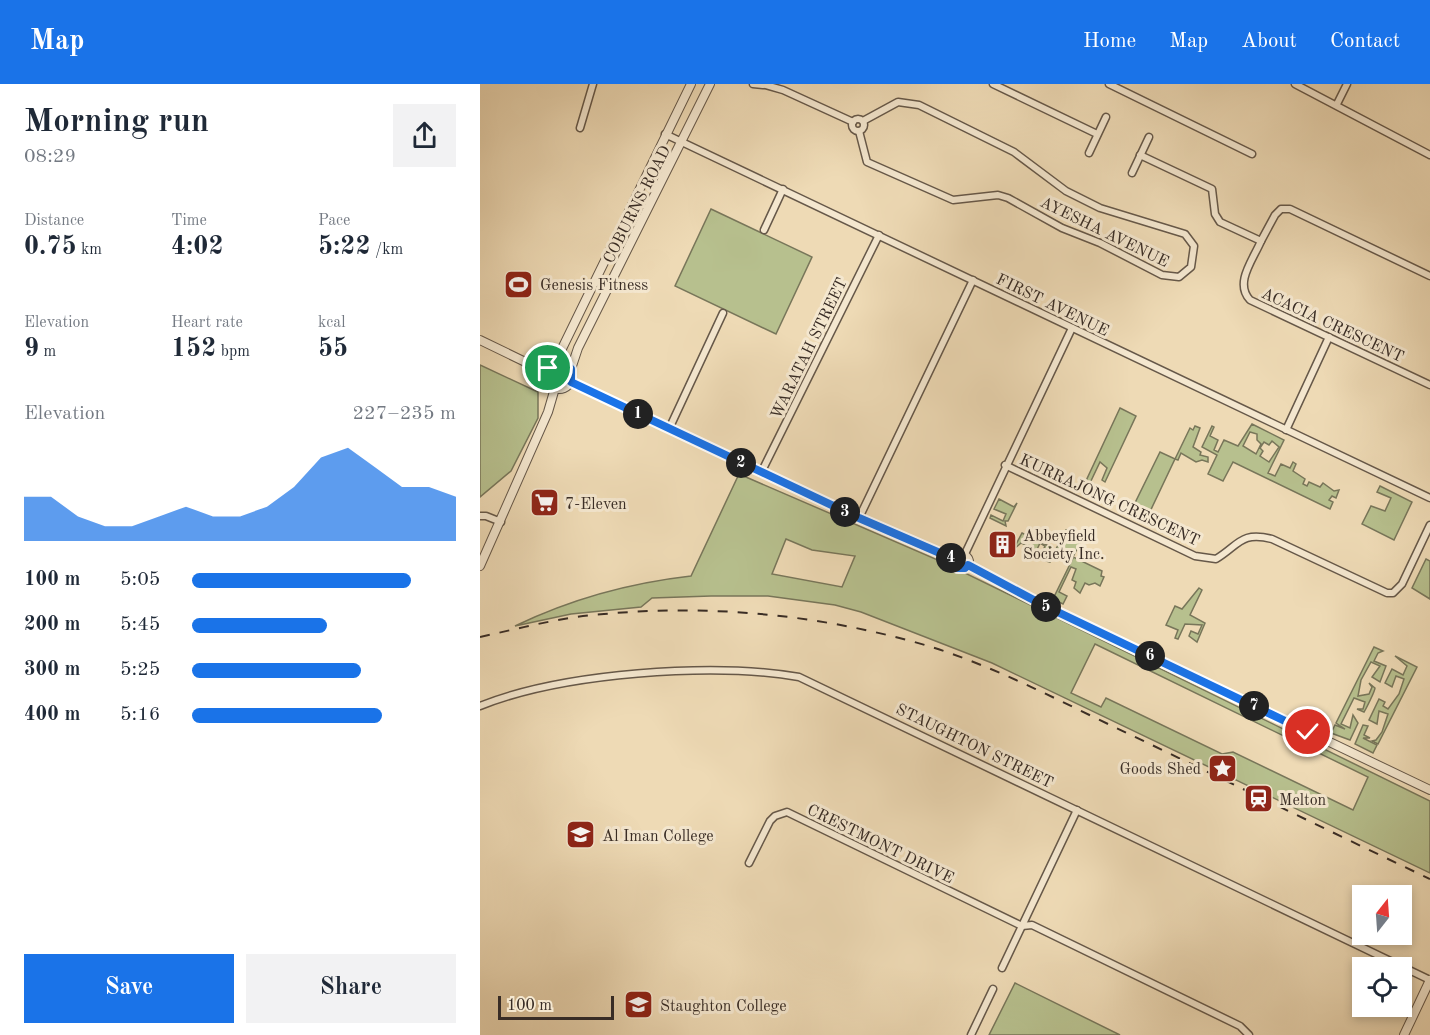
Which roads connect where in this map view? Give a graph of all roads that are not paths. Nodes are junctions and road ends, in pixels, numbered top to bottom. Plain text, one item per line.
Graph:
1 (593, 84) edge
2 (691, 84) edge
3 (710, 84) edge
4 (753, 84) edge
5 (762, 84) edge
6 (993, 84) edge
7 (1016, 84) edge
8 (1109, 84) edge
9 (1295, 84) edge
10 (1347, 84) edge
11 (1012, 93) junction
12 (1337, 104) junction
13 (1106, 117) dead end
14 (863, 121) junction
15 (853, 122) junction
16 (580, 128) dead end
17 (859, 131) junction
18 (665, 134) junction
19 (1098, 134) junction
20 (1149, 137) dead end
21 (683, 141) junction
22 (1089, 153) dead end
23 (1252, 154) dead end
24 (1140, 155) junction
25 (1430, 155) edge
26 (1132, 173) dead end
27 (783, 189) junction
28 (764, 230) dead end
29 (879, 235) junction
30 (1261, 242) junction
31 (1430, 276) edge
32 (973, 280) junction
33 (723, 313) dead end
34 (1072, 328) junction
35 (1329, 337) junction
36 (480, 340) edge
37 (555, 363) junction
38 (571, 369) junction
39 (546, 372) junction
40 (571, 382) junction
41 (1430, 385) edge
42 (555, 388) junction
43 (669, 429) junction
44 (1286, 430) junction
45 (1005, 465) junction
46 (762, 473) junction
47 (1430, 498) edge
48 (480, 516) edge
49 (859, 518) junction
50 (501, 522) junction
51 (1430, 525) edge
52 (960, 558) junction
53 (480, 566) edge
54 (480, 706) edge
55 (1430, 790) edge
56 (1077, 810) junction
57 (749, 863) dead end
58 (1022, 926) junction
59 (1002, 968) dead end
60 (1430, 980) edge
61 (993, 988) dead end
62 (970, 1035) edge
63 (1249, 1035) edge
64 (1404, 1035) edge

1 - 16 street
2 - 18 street, COBURNS ROAD
3 - 21 street, COBURNS ROAD
4 - 5 street
5 - 15 street
6 - 11 street
7 - 11 street
8 - 23 street
9 - 12 street
10 - 12 street
11 - 19 street
12 - 25 street
13 - 19 street
14 - 15 street, AYESHA AVENUE
14 - 17 street
14 - 17 street, AYESHA AVENUE
15 - 17 street, AYESHA AVENUE
18 - 21 street, FIRST AVENUE
18 - 37 street, COBURNS ROAD
19 - 22 street
20 - 24 street
21 - 27 street, FIRST AVENUE
21 - 38 street, COBURNS ROAD
24 - 26 street
24 - 30 street
27 - 28 street
27 - 29 street, FIRST AVENUE
29 - 32 street, FIRST AVENUE
29 - 46 street, WARATAH STREET
30 - 31 street
30 - 35 street, ACACIA CRESCENT
32 - 34 street, FIRST AVENUE
32 - 49 street
33 - 43 street
34 - 44 street, FIRST AVENUE
34 - 45 street
35 - 41 street, ACACIA CRESCENT
35 - 44 street
36 - 39 street
37 - 38 street
37 - 39 street
38 - 40 street
39 - 42 street
40 - 42 street
40 - 43 street
42 - 50 street
43 - 46 street
44 - 47 street, FIRST AVENUE
45 - 51 street, KURRAJONG CRESCENT
45 - 52 street
46 - 49 street
48 - 50 street
49 - 52 street
50 - 53 street
52 - 55 street
54 - 56 street, STAUGHTON STREET
56 - 58 street
56 - 60 street, STAUGHTON STREET
57 - 58 street, CRESTMONT DRIVE
58 - 59 street
58 - 63 street
60 - 64 street
61 - 62 street

